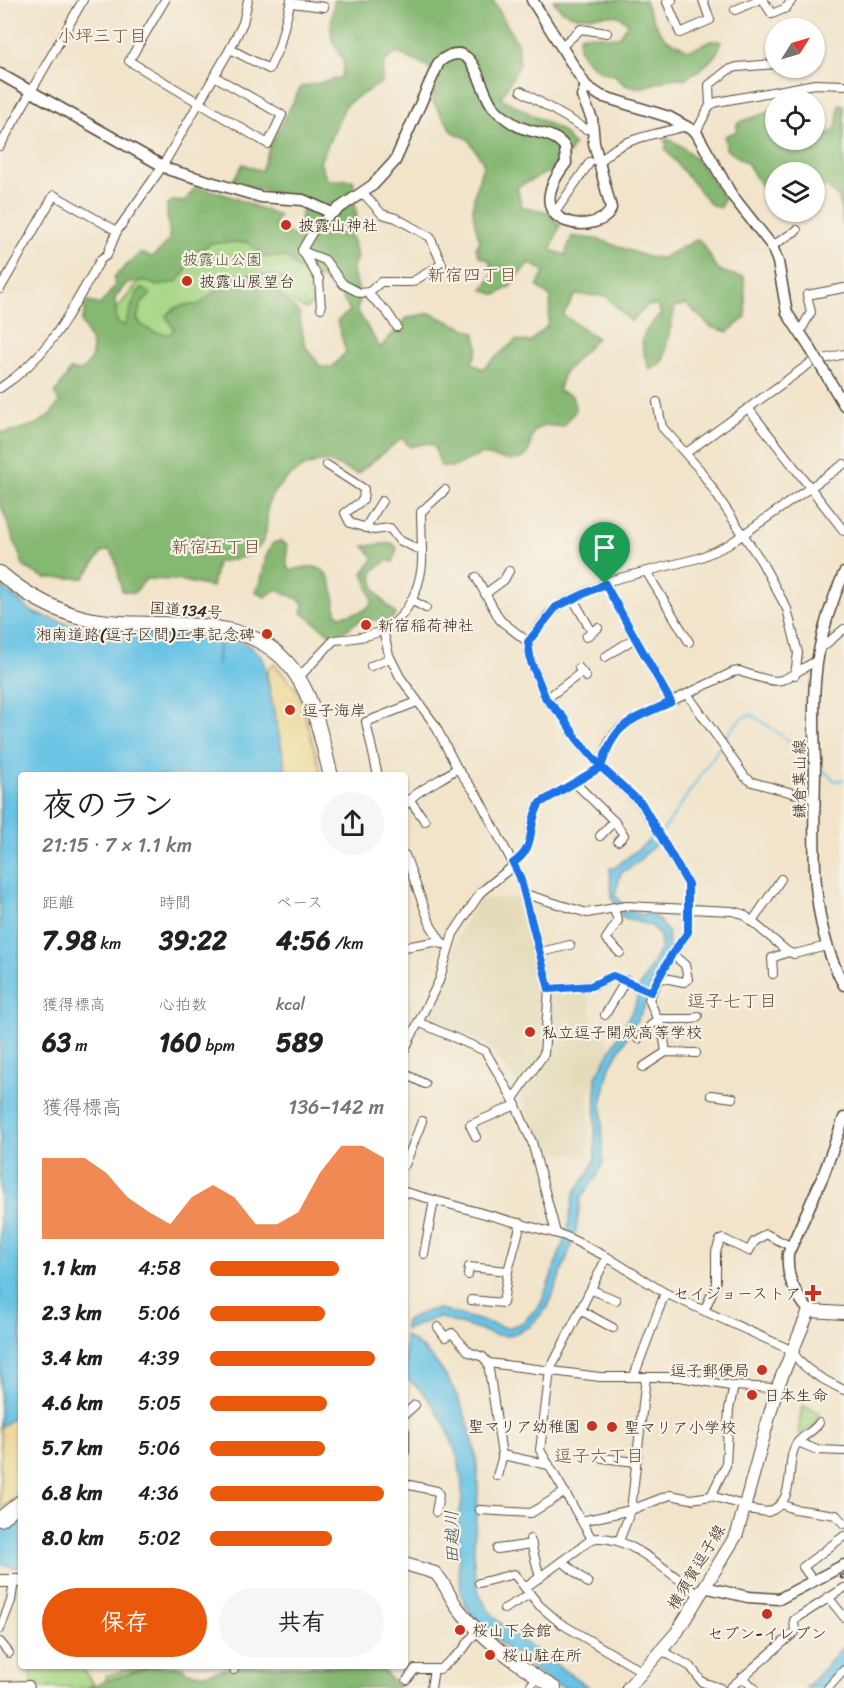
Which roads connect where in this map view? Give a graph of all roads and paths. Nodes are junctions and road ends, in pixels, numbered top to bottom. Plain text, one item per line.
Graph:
1 (83, 0) edge
2 (165, 0) edge
3 (248, 0) edge
4 (532, 0) edge
5 (672, 0) edge
6 (703, 0) edge
7 (760, 0) edge
8 (792, 0) edge
9 (291, 2) edge
10 (324, 7) dead end
11 (735, 10) dead end
12 (607, 33) dead end
13 (562, 46) junction
14 (231, 49) junction
15 (765, 65) edge
16 (0, 74) edge
17 (214, 76) junction
18 (844, 85) edge
19 (586, 86) junction
20 (520, 90) dead end
21 (31, 92) junction
22 (198, 104) junction
23 (710, 105) junction
24 (593, 128) junction
25 (691, 129) junction
26 (0, 146) edge
27 (595, 164) junction
28 (162, 167) junction
29 (362, 192) junction
30 (332, 213) junction
31 (554, 214) junction
32 (797, 230) dead end
33 (117, 231) junction
34 (772, 246) junction
35 (302, 251) junction
36 (844, 288) edge
37 (0, 289) edge
38 (367, 293) junction
39 (321, 308) dead end
40 (397, 327) dead end
41 (800, 332) junction
42 (844, 354) edge
43 (0, 388) edge
44 (657, 402) dead end
45 (844, 405) edge
46 (748, 408) junction
47 (686, 453) junction
48 (844, 464) edge
49 (327, 465) dead end
50 (810, 488) junction
51 (445, 490) dead end
52 (382, 501) dead end
53 (365, 528) junction
54 (844, 531) edge
55 (744, 534) junction
56 (422, 551) junction
57 (646, 571) junction
58 (509, 572) dead end
59 (0, 573) edge
60 (844, 573) edge
61 (476, 577) dead end
62 (605, 584) junction
63 (485, 594) junction
64 (573, 599) junction
65 (411, 600) junction
66 (426, 608) dead end
67 (844, 629) edge
68 (383, 630) junction
69 (592, 632) dead end
70 (635, 638) junction
71 (528, 642) junction
72 (689, 642) dead end
73 (818, 655) junction
74 (605, 657) dead end
75 (390, 658) junction
76 (371, 666) dead end
77 (582, 672) dead end
78 (302, 674) dead end
79 (795, 675) junction
80 (688, 695) junction
81 (546, 699) junction
82 (417, 702) junction
83 (671, 702) junction
84 (601, 767) junction
85 (457, 768) junction
86 (330, 772) edge
87 (377, 772) edge
88 (575, 783) junction
89 (815, 799) junction
90 (408, 801) edge
91 (408, 803) edge
92 (425, 821) dead end
93 (614, 821) junction
94 (600, 836) dead end
95 (618, 841) dead end
96 (408, 863) edge
97 (513, 865) junction
98 (781, 879) dead end
99 (525, 894) junction
100 (614, 907) junction
101 (689, 908) junction
102 (752, 922) junction
103 (445, 944) junction
104 (570, 945) dead end
105 (408, 946) edge
106 (827, 946) junction
107 (541, 952) junction
108 (788, 952) junction
109 (620, 953) dead end
110 (672, 954) junction
111 (773, 974) dead end
112 (659, 977) junction
113 (626, 980) junction
114 (844, 985) edge
115 (549, 989) junction
116 (650, 991) junction
117 (605, 1015) dead end
118 (699, 1016) dead end
119 (657, 1019) junction
120 (418, 1022) junction
121 (638, 1039) dead end
122 (408, 1043) edge
123 (666, 1052) junction
124 (696, 1053) dead end
125 (643, 1067) dead end
126 (408, 1076) edge
127 (425, 1084) dead end
128 (711, 1095) dead end
129 (733, 1098) dead end
130 (515, 1102) junction
131 (844, 1118) edge
132 (422, 1121) dead end
133 (476, 1137) dead end
134 (408, 1158) edge
135 (408, 1193) edge
136 (435, 1200) junction
137 (521, 1223) junction
138 (556, 1233) junction
139 (790, 1246) junction
140 (424, 1254) dead end
141 (607, 1257) junction
142 (508, 1271) junction
143 (468, 1275) dead end
144 (592, 1290) junction
145 (665, 1293) junction
146 (471, 1300) dead end
147 (616, 1300) dead end
148 (582, 1311) junction
149 (704, 1311) junction
150 (809, 1311) junction
151 (844, 1313) edge
152 (438, 1327) dead end
153 (614, 1328) dead end
154 (793, 1351) junction
155 (488, 1363) junction
156 (550, 1370) junction
157 (634, 1376) junction
158 (646, 1377) junction
159 (734, 1386) junction
160 (777, 1389) junction
161 (844, 1390) edge
162 (415, 1406) dead end
163 (408, 1412) edge
164 (819, 1423) dead end
165 (798, 1442) junction
166 (844, 1450) edge
167 (503, 1455) junction
168 (602, 1458) dead end
169 (636, 1462) junction
170 (549, 1465) junction
171 (497, 1476) dead end
172 (408, 1485) edge
173 (565, 1492) junction
174 (711, 1496) junction
175 (18, 1504) edge
176 (781, 1504) junction
177 (746, 1507) junction
178 (480, 1510) dead end
179 (631, 1510) junction
180 (436, 1512) dead end
181 (0, 1519) edge
182 (582, 1521) junction
183 (844, 1524) edge
184 (844, 1536) edge
185 (592, 1539) junction
186 (620, 1540) junction
187 (497, 1549) dead end
188 (562, 1561) junction
189 (408, 1565) edge
190 (844, 1565) edge
191 (540, 1578) junction
192 (0, 1581) edge
193 (18, 1581) edge
194 (814, 1582) junction
195 (479, 1583) dead end
196 (588, 1583) dead end
197 (844, 1588) edge
198 (527, 1591) junction
199 (701, 1591) junction
200 (828, 1598) junction
201 (504, 1609) dead end
202 (844, 1617) edge
203 (0, 1629) edge
204 (478, 1629) junction
205 (0, 1642) edge
206 (663, 1651) junction
207 (9, 1653) dead end
208 (434, 1669) junction
209 (844, 1670) edge
210 (643, 1672) junction
211 (537, 1677) junction
212 (742, 1677) junction
213 (407, 1680) dead end
214 (0, 1686) edge
215 (30, 1688) edge
216 (431, 1688) edge
217 (529, 1688) edge
218 (555, 1688) edge
219 (628, 1688) edge
220 (720, 1688) edge
221 (730, 1688) edge
222 (754, 1688) edge
223 (828, 1688) edge

1 - 21 street
2 - 22 street
3 - 14 street
4 - 13 street
5 - 6 street
7 - 8 street
7 - 11 street
9 - 10 street
9 - 14 street
12 - 13 street
13 - 19 street
14 - 17 street
15 - 23 street
16 - 21 street
17 - 22 street
17 - 22 street
18 - 23 street
19 - 24 street
19 - 25 street
20 - 24 street
21 - 26 street
21 - 28 street
22 - 28 street
23 - 25 street
24 - 27 street
25 - 27 street
25 - 34 street
27 - 31 street
27 - 31 street
28 - 30 street
28 - 33 street
29 - 30 street
29 - 31 street
29 - 38 street
30 - 35 street
32 - 34 street
33 - 37 street
33 - 43 street
34 - 41 street
35 - 38 street
35 - 39 street
36 - 41 street
38 - 40 street
41 - 45 street, bridge
42 - 46 street
44 - 47 street
46 - 47 street
46 - 50 street
47 - 55 street
48 - 50 street
49 - 53 street
50 - 54 street
50 - 55 street
51 - 56 street
52 - 53 street
53 - 56 street
55 - 57 street
55 - 79 street
56 - 65 street
57 - 62 street
57 - 72 street
58 - 63 street
59 - 86 highway, 国道134号
60 - 73 street, 鎌倉葉山線
61 - 63 street
62 - 64 street
62 - 70 street
63 - 71 street
64 - 69 street
64 - 71 street
65 - 66 street
65 - 68 street
67 - 73 street
68 - 75 street
68 - 78 street
70 - 74 street
70 - 83 street
71 - 81 street
73 - 79 street
73 - 89 street, 鎌倉葉山線
75 - 76 street
75 - 82 street
77 - 81 street
79 - 80 street
80 - 83 street
80 - 89 street
81 - 84 street
82 - 85 street
82 - 87 street
83 - 84 street
84 - 88 street
84 - 101 street
85 - 90 street
85 - 97 street
88 - 93 street
88 - 97 street
89 - 106 street, 鎌倉葉山線
91 - 92 street
93 - 94 street
93 - 95 street
96 - 103 street
97 - 99 street
97 - 103 street
98 - 102 street
99 - 100 street
99 - 107 street
100 - 101 street
100 - 109 street
101 - 102 street
101 - 110 street
102 - 108 street
103 - 105 street
103 - 120 street
104 - 107 street
106 - 108 street
106 - 114 street, 鎌倉葉山線
107 - 115 street
108 - 111 street
110 - 112 street
110 - 112 street
112 - 116 street
113 - 115 street
113 - 116 street
113 - 117 street
115 - 130 street
116 - 119 street
118 - 119 street
119 - 121 street
119 - 123 street
120 - 122 street
120 - 130 street
123 - 124 street
123 - 125 street
126 - 127 street
128 - 129 street
130 - 133 street
130 - 138 street
131 - 139 street
132 - 134 street
135 - 136 street
136 - 137 street
136 - 140 street
137 - 138 street
137 - 142 street
138 - 141 street
139 - 149 street
139 - 150 street
141 - 144 street
141 - 145 street
142 - 143 street
142 - 146 street
144 - 147 street
144 - 148 street
145 - 149 street
145 - 157 street
148 - 153 street
148 - 156 street
149 - 154 street
150 - 151 main road
150 - 154 main road, 横須賀逗子線
152 - 155 street
154 - 160 main road, 横須賀逗子線
154 - 161 street
155 - 156 street
155 - 167 street
156 - 157 street
156 - 170 street
157 - 158 street
158 - 159 street
158 - 169 street
159 - 160 street
159 - 174 street
160 - 177 main road, 横須賀逗子線
162 - 163 street
164 - 165 street
165 - 166 street
165 - 176 street
167 - 170 street
167 - 171 street
168 - 169 street
169 - 179 street
170 - 173 street
172 - 180 street
173 - 178 street
173 - 182 street
174 - 177 street
174 - 179 street
175 - 181 highway
176 - 177 street
176 - 183 street
177 - 199 main road, 横須賀逗子線
179 - 182 street
179 - 186 street
182 - 185 street
184 - 194 street
185 - 186 street
185 - 188 street
186 - 199 street
187 - 191 street
188 - 191 street
188 - 196 street
189 - 204 main road
190 - 194 street
191 - 198 street
192 - 193 main road
193 - 203 street
194 - 199 street
195 - 198 street
197 - 200 street
198 - 201 street
198 - 210 street
199 - 206 main road, 横須賀逗子線
200 - 202 street
200 - 212 street
204 - 208 street
204 - 211 main road
205 - 207 street
206 - 210 main road, 横須賀逗子線
206 - 220 street
208 - 213 street
208 - 216 street
209 - 223 street
210 - 219 main road, 横須賀逗子線
211 - 217 street
211 - 218 main road
212 - 221 street
212 - 222 street
214 - 215 street

